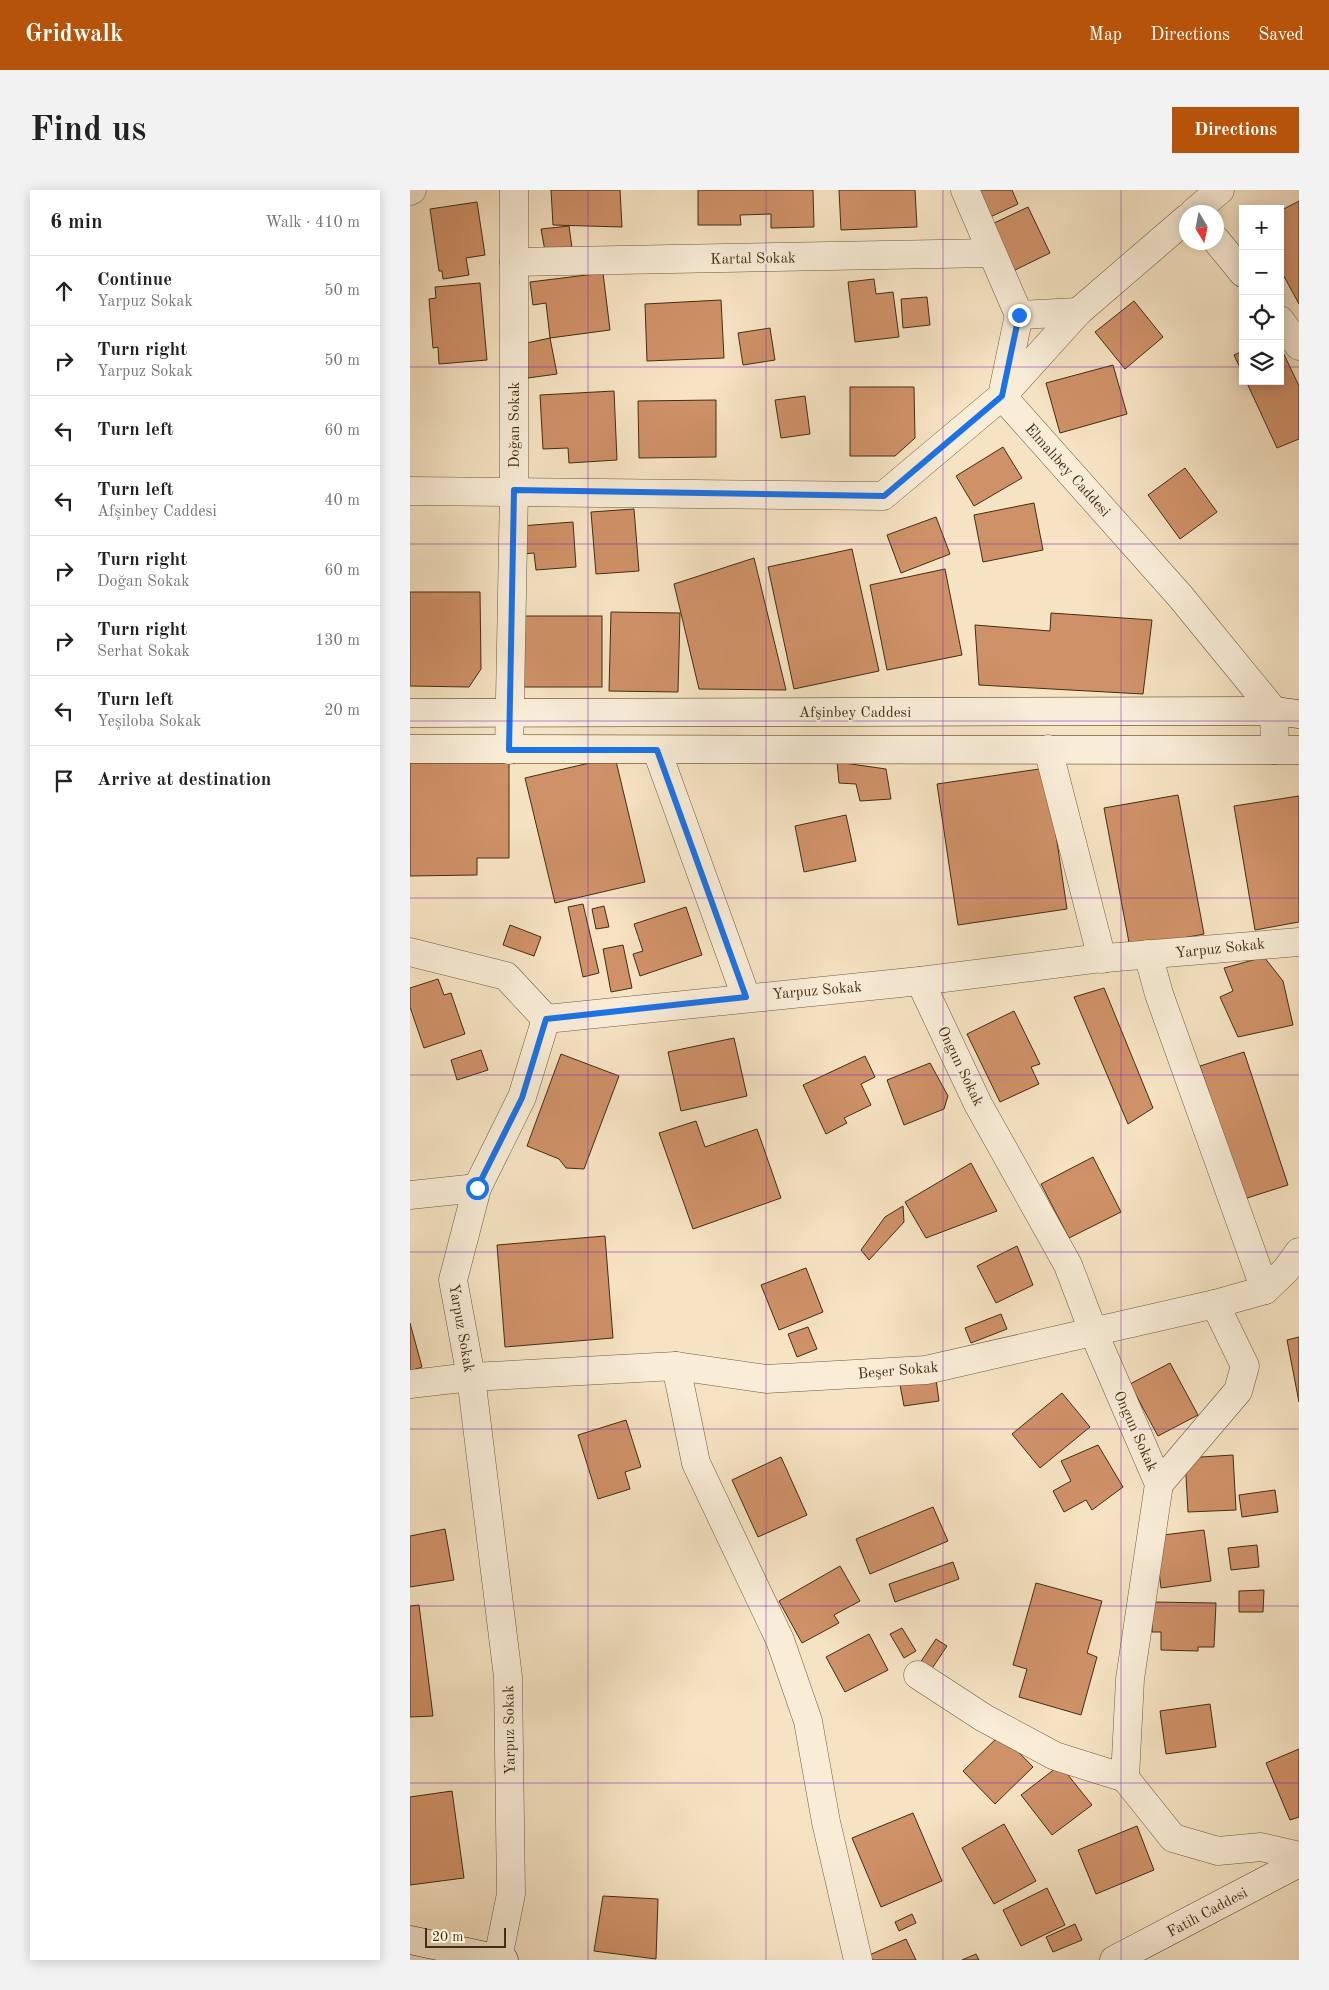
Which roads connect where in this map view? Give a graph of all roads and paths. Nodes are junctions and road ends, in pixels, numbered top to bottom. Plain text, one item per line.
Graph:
1 (514, 190) edge
2 (965, 190) edge
3 (1220, 190) edge
4 (1202, 205) edge
5 (1179, 225) edge
6 (1224, 250) edge
7 (992, 253) junction
8 (514, 262) junction
9 (1239, 268) edge
10 (1078, 312) junction
11 (1019, 315) junction
12 (1284, 325) edge
13 (1299, 346) edge
14 (1002, 396) junction
15 (514, 490) junction
16 (410, 491) edge
17 (1287, 712) edge
18 (410, 713) edge
19 (510, 714) junction
20 (410, 749) edge
21 (1048, 749) junction
22 (509, 750) junction
23 (657, 750) junction
24 (1287, 750) edge
25 (1299, 942) edge
26 (410, 952) edge
27 (1148, 954) junction
28 (1102, 959) junction
29 (920, 981) junction
30 (746, 997) junction
31 (546, 1019) junction
32 (477, 1188) junction
33 (410, 1195) edge
34 (1299, 1252) edge
35 (1265, 1290) junction
36 (1215, 1304) junction
37 (1092, 1331) junction
38 (676, 1366) junction
39 (471, 1377) junction
40 (410, 1384) edge
41 (1159, 1484) junction
42 (918, 1675) dead end
43 (1125, 1778) junction
44 (1299, 1856) edge
45 (1299, 1863) edge
46 (410, 1940) edge
47 (1126, 1958) edge
48 (501, 1959) edge
49 (858, 1960) edge

1 - 8 street, Doğan Sokak
2 - 7 street
3 - 4 street
5 - 10 street
6 - 9 street
7 - 8 street, Kartal Sokak
7 - 11 street
8 - 15 street, Doğan Sokak
10 - 11 street
10 - 14 street
11 - 14 street
12 - 13 street
14 - 15 street
14 - 17 street, Elmalıbey Caddesi
15 - 16 street
15 - 19 street, Doğan Sokak
17 - 19 street, Afşinbey Caddesi
17 - 24 street
18 - 19 street, Afşinbey Caddesi
19 - 22 street, Doğan Sokak
20 - 22 street
21 - 23 street
21 - 24 street
21 - 28 street
22 - 23 street
23 - 30 street
25 - 27 street, Yarpuz Sokak
26 - 31 street
27 - 28 street, Yarpuz Sokak
27 - 35 street
28 - 29 street, Yarpuz Sokak
29 - 30 street, Yarpuz Sokak
29 - 37 street, Ongun Sokak
30 - 31 street, Yarpuz Sokak
31 - 32 street, Yarpuz Sokak
32 - 33 street
32 - 39 street, Yarpuz Sokak
34 - 35 street, Beşer Sokak
35 - 36 street, Beşer Sokak
36 - 37 street, Beşer Sokak
36 - 41 street
37 - 38 street, Beşer Sokak
37 - 41 street, Ongun Sokak
38 - 39 street, Beşer Sokak
38 - 49 street
39 - 40 street, Beşer Sokak
39 - 48 street, Yarpuz Sokak
41 - 43 street, Ongun Sokak
42 - 43 street
43 - 44 street
45 - 47 street, Fatih Caddesi
46 - 48 street

